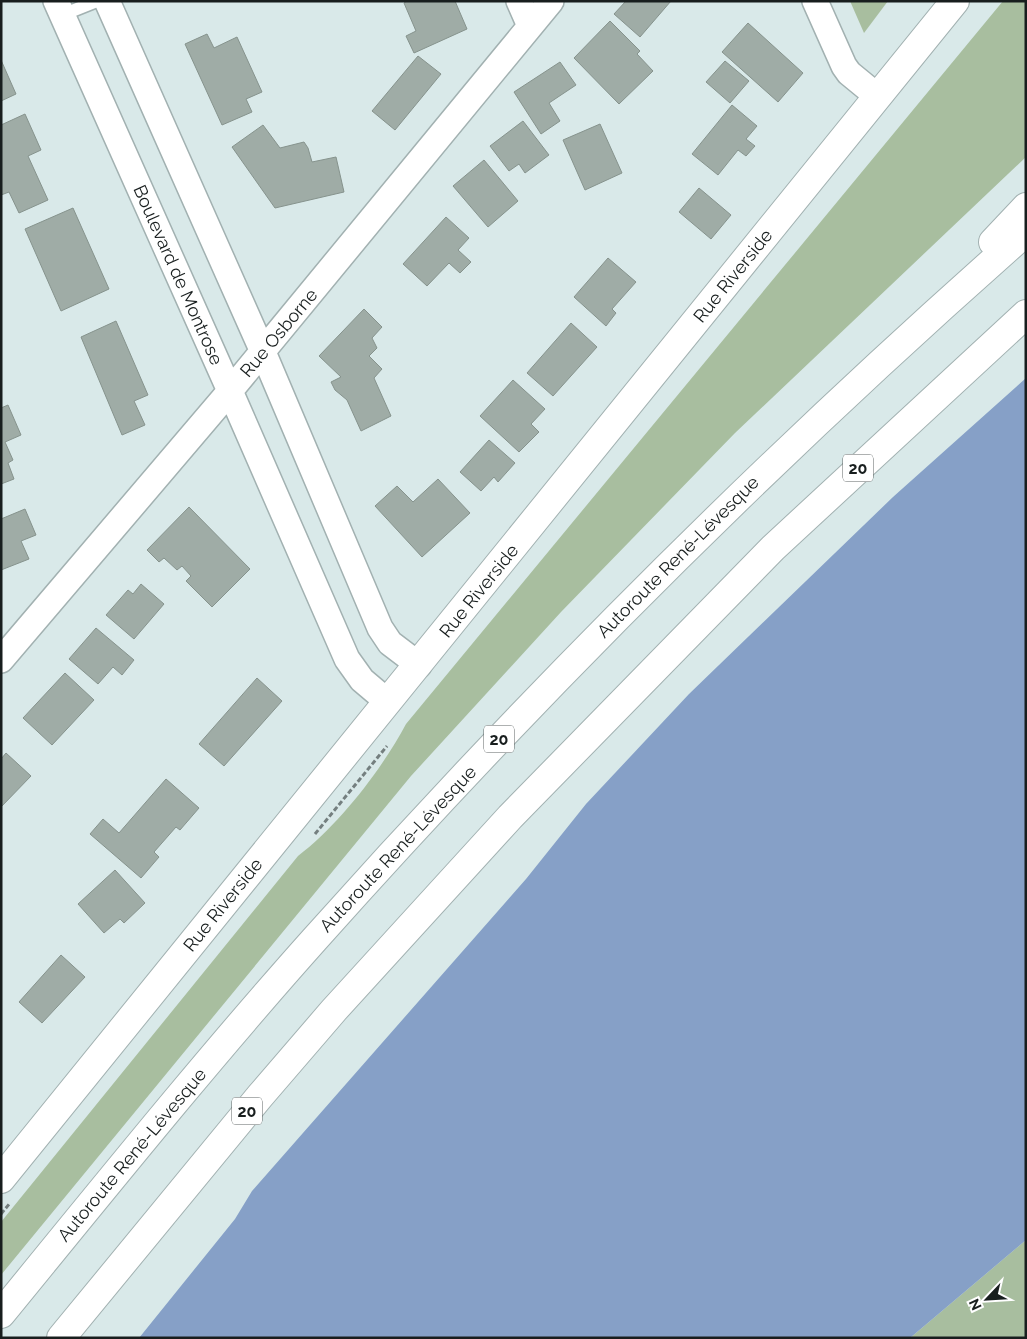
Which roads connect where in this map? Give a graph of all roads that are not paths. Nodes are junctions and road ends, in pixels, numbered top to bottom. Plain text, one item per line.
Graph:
1 (97, 1) edge
2 (107, 1) edge
3 (519, 1) edge
4 (551, 1) edge
5 (815, 1) edge
6 (955, 1) edge
7 (59, 8) edge
8 (530, 26) junction
9 (877, 96) junction
10 (1026, 208) edge
11 (1026, 232) edge
12 (1026, 314) edge
13 (263, 352) junction
14 (865, 377) junction
15 (230, 391) junction
16 (5, 649) edge
17 (419, 665) junction
18 (388, 702) junction
19 (1, 1179) edge
20 (92, 1299) junction
21 (1, 1314) edge
22 (61, 1338) edge
23 (68, 1338) edge

1 - 7 lane
2 - 13 street
3 - 8 street
4 - 8 street, Rue Osborne
5 - 9 street
6 - 9 main road, Rue Riverside
7 - 15 street, Boulevard de Montrose
8 - 13 street, Rue Osborne
9 - 17 main road, Rue Riverside
10 - 14 main road
11 - 14 main road, Autoroute René-Lévesque / 20
12 - 20 main road, 20
13 - 15 street, Rue Osborne
13 - 17 street
14 - 21 main road, Autoroute René-Lévesque / 20
15 - 16 street, Rue Osborne
15 - 18 street, Boulevard de Montrose
17 - 18 main road, Rue Riverside
18 - 19 main road, Rue Riverside
20 - 22 main road, 20
20 - 23 main road

